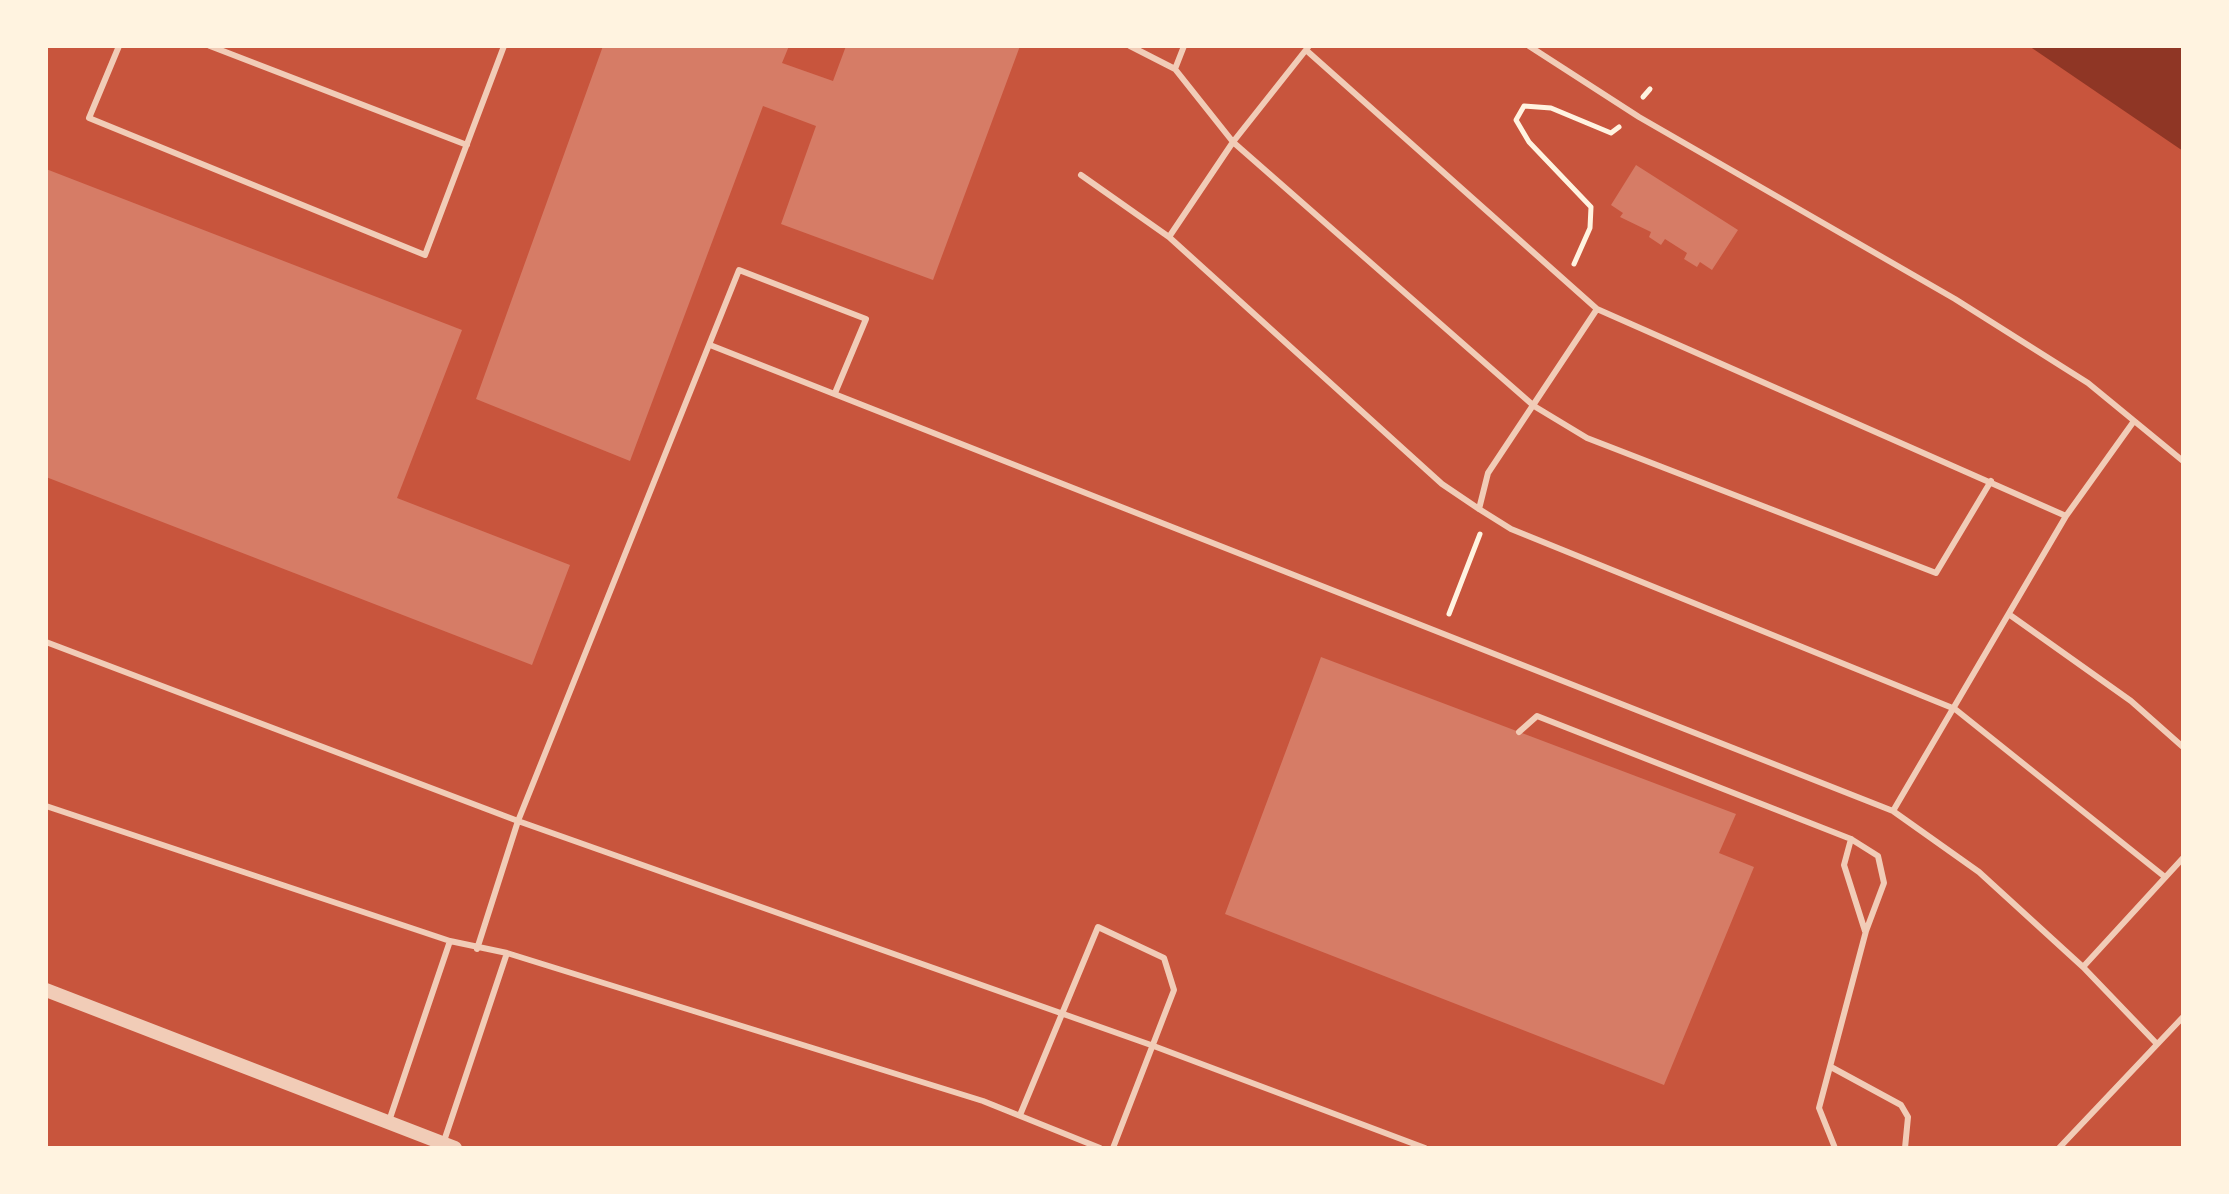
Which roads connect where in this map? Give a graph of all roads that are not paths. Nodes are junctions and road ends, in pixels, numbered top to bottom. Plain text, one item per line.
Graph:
1 (119, 46) edge
2 (210, 46) edge
3 (504, 46) edge
4 (1130, 46) edge
5 (1184, 46) edge
6 (1529, 46) edge
7 (1307, 48) edge
8 (1175, 69) junction
9 (1233, 142) junction
10 (467, 145) junction
11 (1081, 175) dead end
12 (1169, 237) junction
13 (1597, 309) junction
14 (710, 345) junction
15 (835, 393) junction
16 (1534, 406) junction
17 (2134, 421) junction
18 (2183, 461) edge
19 (1991, 481) junction
20 (1477, 507) junction
21 (2066, 516) junction
22 (2010, 615) junction
23 (46, 642) edge
24 (1955, 709) junction
25 (1519, 732) dead end
26 (2183, 747) edge
27 (46, 806) edge
28 (1893, 811) junction
29 (518, 821) junction
30 (1851, 839) junction
31 (2183, 858) edge
32 (2165, 877) junction
33 (1866, 931) junction
34 (450, 941) junction
35 (477, 949) junction
36 (507, 953) junction
37 (2083, 967) junction
38 (46, 990) edge
39 (1062, 1014) junction
40 (2183, 1017) edge
41 (2157, 1044) junction
42 (1151, 1045) junction
43 (1831, 1067) junction
44 (1020, 1115) junction
45 (389, 1121) junction
46 (449, 1146) edge
47 (1100, 1148) edge
48 (1113, 1148) edge
49 (1425, 1148) edge
50 (1835, 1148) edge
51 (1905, 1148) edge
52 (2059, 1148) edge

1 - 10 lane
2 - 10 lane
3 - 10 lane
4 - 8 lane
5 - 8 lane
6 - 17 lane
7 - 9 lane
7 - 13 lane
8 - 9 lane
9 - 12 lane
9 - 16 lane
11 - 12 lane
12 - 20 lane
13 - 16 lane
13 - 19 lane
14 - 15 lane
14 - 15 lane
14 - 29 lane
15 - 28 lane
16 - 19 lane
16 - 20 lane
17 - 18 lane
17 - 21 lane
19 - 21 lane
20 - 24 lane
21 - 22 lane
22 - 24 lane
22 - 26 lane
23 - 29 lane
24 - 28 lane
24 - 32 lane
25 - 30 lane
27 - 34 lane
28 - 37 lane
29 - 35 lane
29 - 39 lane
30 - 33 lane
30 - 33 lane
31 - 32 lane
32 - 37 lane
33 - 43 lane
34 - 35 lane
34 - 45 lane
35 - 36 lane
36 - 44 lane
36 - 46 lane
37 - 41 lane
38 - 45 street
39 - 42 lane
39 - 42 lane
39 - 44 lane
40 - 41 lane
41 - 52 lane
42 - 48 lane
42 - 49 lane
43 - 50 lane
43 - 51 lane
44 - 47 lane
45 - 46 street

